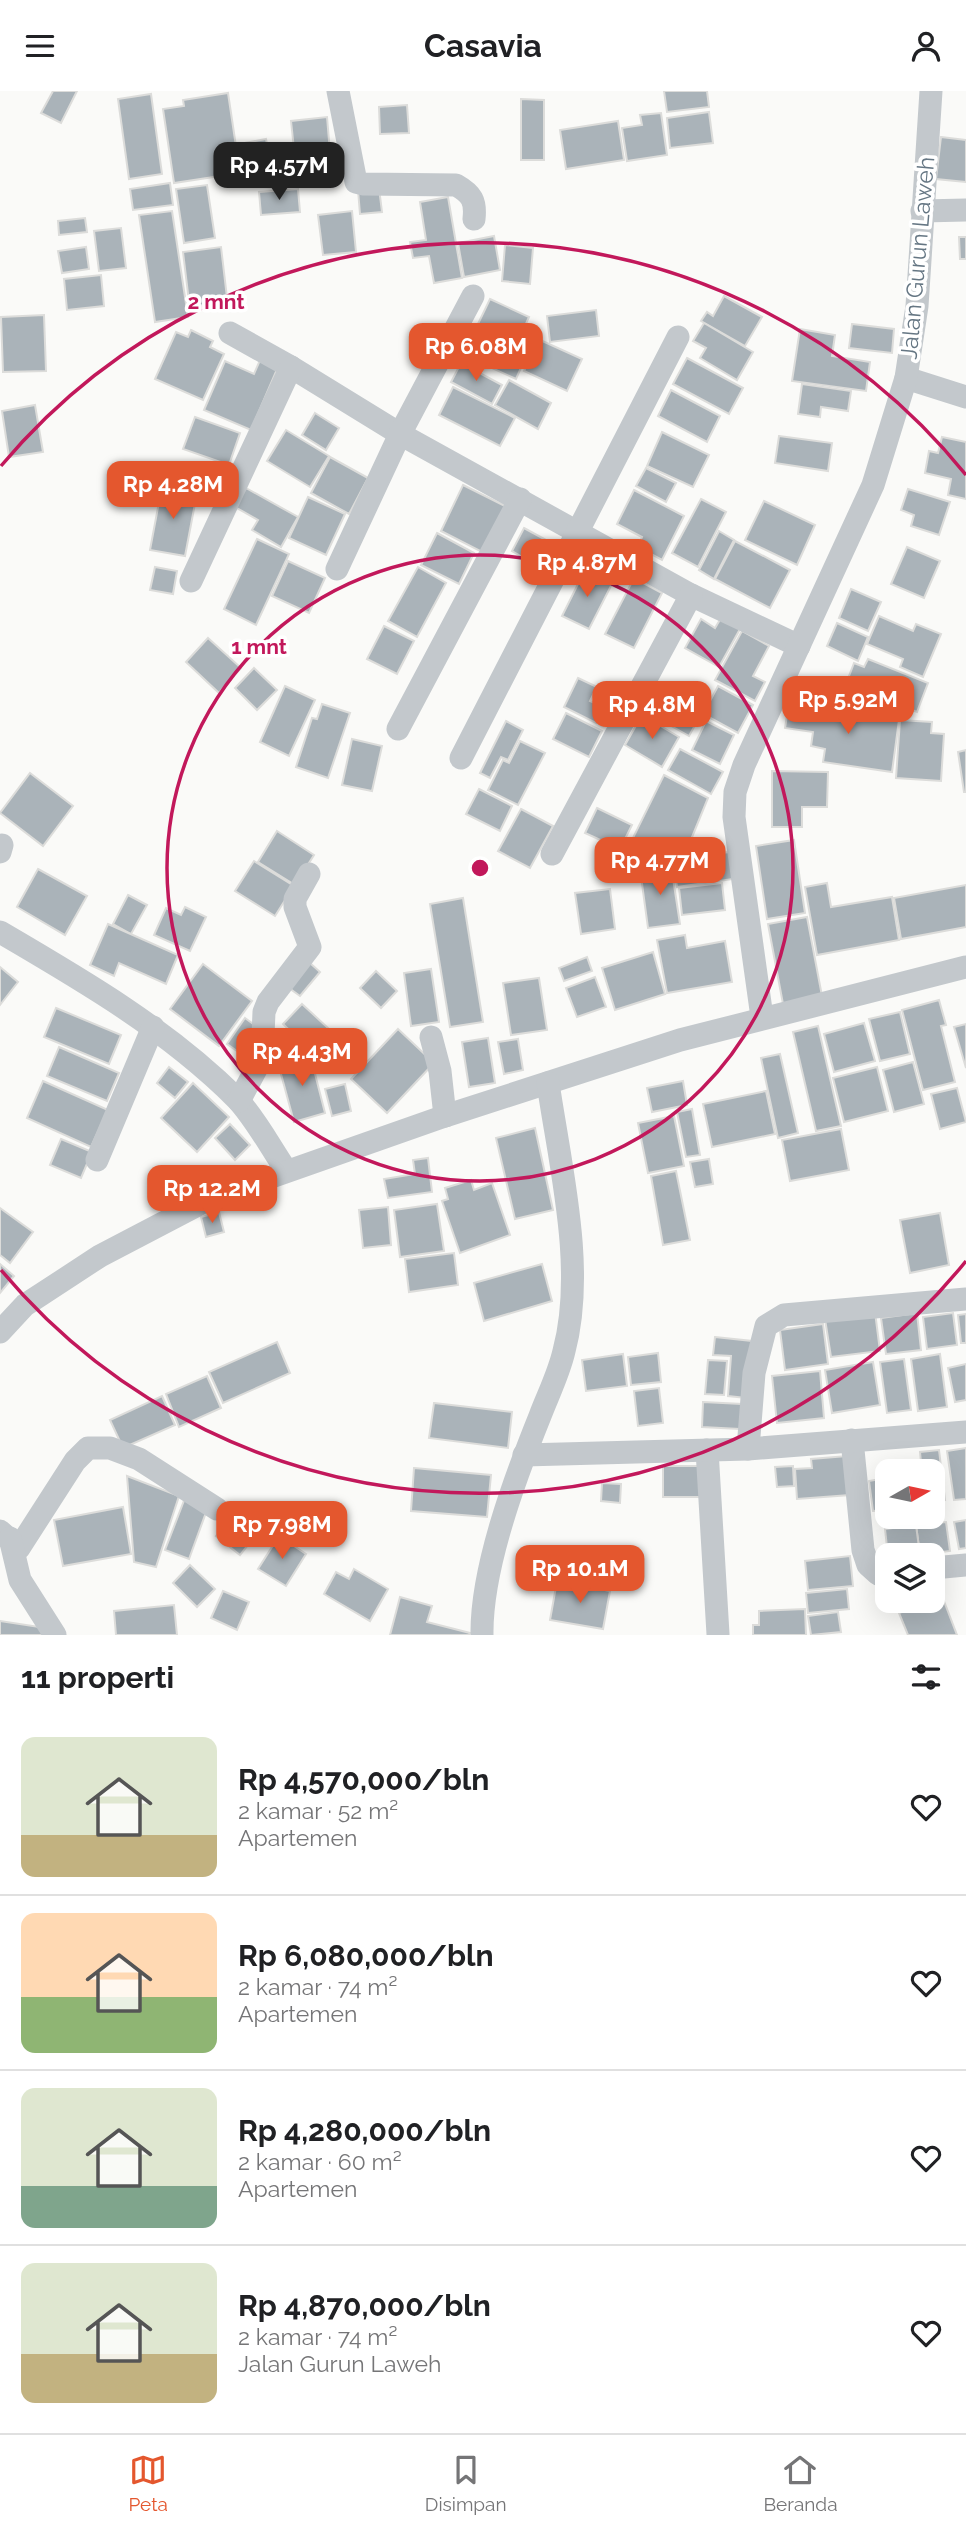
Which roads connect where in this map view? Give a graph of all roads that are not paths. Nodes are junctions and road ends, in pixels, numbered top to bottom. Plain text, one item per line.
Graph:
1 (338, 91) edge
2 (931, 91) edge
3 (966, 210) edge
4 (922, 211) junction
5 (474, 219) dead end
6 (473, 296) dead end
7 (230, 334) dead end
8 (678, 337) dead end
9 (291, 367) junction
10 (906, 378) junction
11 (966, 397) edge
12 (400, 434) junction
13 (520, 499) junction
14 (578, 532) junction
15 (337, 569) dead end
16 (191, 581) dead end
17 (691, 595) junction
18 (799, 646) junction
19 (398, 729) dead end
20 (461, 758) dead end
21 (552, 854) dead end
22 (309, 874) dead end
23 (0, 932) edge
24 (966, 967) edge
25 (762, 1017) junction
26 (153, 1027) junction
27 (431, 1037) dead end
28 (548, 1083) junction
29 (239, 1101) junction
30 (444, 1116) junction
31 (97, 1160) dead end
32 (286, 1170) junction
33 (966, 1299) edge
34 (0, 1332) edge
35 (966, 1432) edge
36 (852, 1440) junction
37 (748, 1449) junction
38 (707, 1450) junction
39 (524, 1455) junction
40 (217, 1509) dead end
41 (5, 1534) edge
42 (966, 1565) edge
43 (945, 1567) edge
44 (875, 1571) edge
45 (718, 1634) edge
46 (55, 1635) edge
47 (482, 1635) edge

1 - 5 street
2 - 4 street, Jalan Gurun Laweh
3 - 4 street
4 - 10 street, Jalan Gurun Laweh
6 - 12 street
7 - 9 street
8 - 14 street
9 - 12 street
9 - 16 street
10 - 11 street
10 - 18 street, Jalan Gurun Laweh
12 - 13 street
12 - 15 street
13 - 14 street
13 - 19 street
14 - 17 street
14 - 20 street
17 - 18 street
17 - 21 street
18 - 25 street, Jalan Gurun Laweh
22 - 29 street
23 - 26 street
24 - 25 street
25 - 28 street
26 - 29 street
26 - 31 street
27 - 30 street
28 - 30 street
28 - 39 street
29 - 32 street
30 - 32 street
32 - 34 street
33 - 37 street
35 - 36 street
36 - 37 street
36 - 44 street
37 - 38 street
38 - 39 street
38 - 45 street
39 - 47 street
40 - 41 street
41 - 46 street
42 - 43 street

